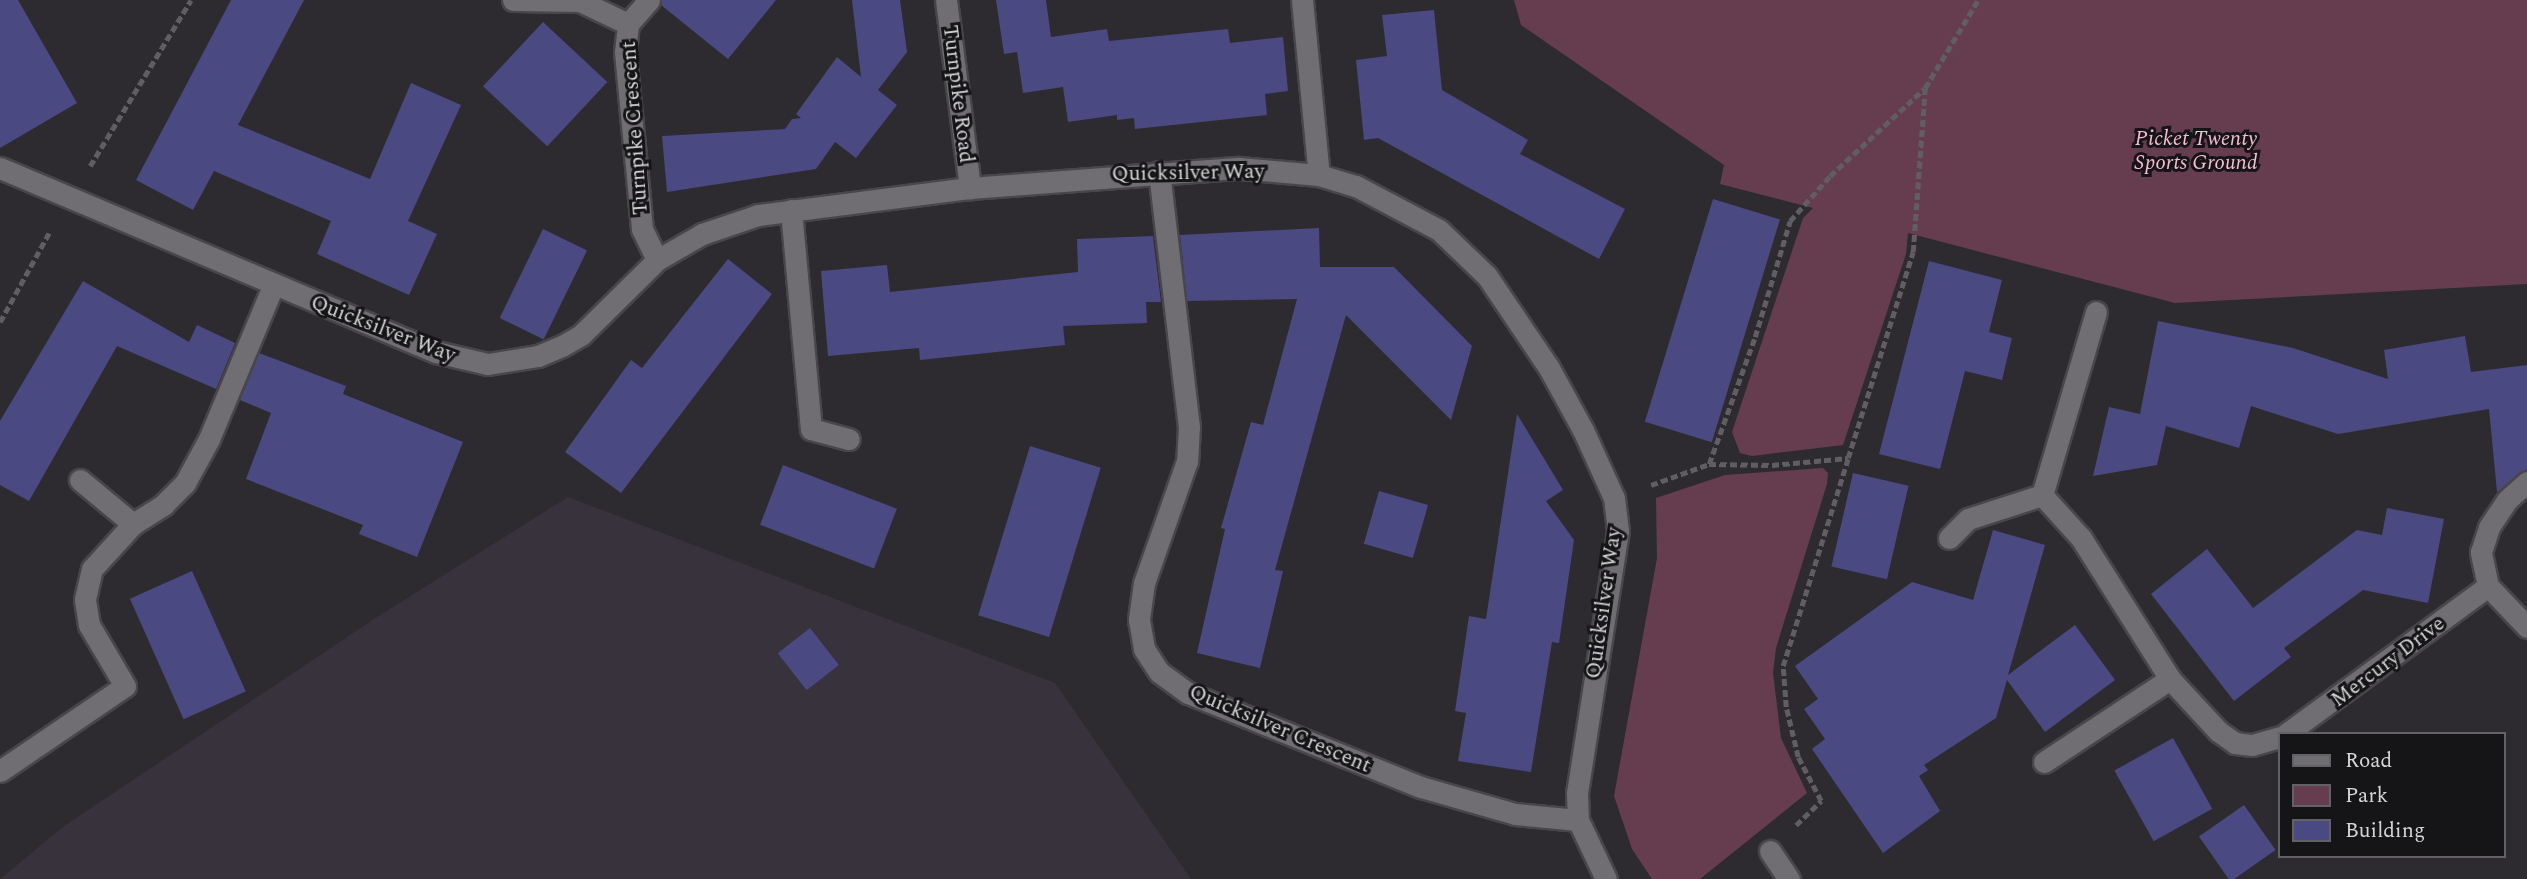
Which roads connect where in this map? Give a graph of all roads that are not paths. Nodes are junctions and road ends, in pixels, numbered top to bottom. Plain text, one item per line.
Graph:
1 (513, 0) edge
2 (649, 0) edge
3 (946, 0) edge
4 (1302, 0) edge
5 (628, 24) junction
6 (0, 168) edge
7 (1158, 172) junction
8 (1319, 175) junction
9 (970, 187) junction
10 (791, 210) junction
11 (657, 260) junction
12 (273, 286) junction
13 (2096, 312) dead end
14 (849, 439) dead end
15 (80, 480) dead end
16 (2527, 482) edge
17 (2042, 495) junction
18 (133, 524) junction
19 (1949, 538) dead end
20 (2487, 586) junction
21 (2527, 627) edge
22 (2170, 679) junction
23 (2290, 732) edge
24 (2278, 738) edge
25 (2044, 762) dead end
26 (0, 771) edge
27 (1578, 820) junction
28 (1770, 851) road end
29 (1606, 879) edge
30 (1789, 879) edge

1 - 5 street
2 - 5 street, Turnpike Crescent
3 - 9 street, Turnpike Road
4 - 8 street
5 - 11 street, Turnpike Crescent
6 - 12 street, Quicksilver Way
7 - 8 street, Quicksilver Way
7 - 9 street, Quicksilver Way
7 - 27 street, Quicksilver Crescent
8 - 27 street, Quicksilver Way
9 - 10 street, Quicksilver Way
10 - 11 street, Quicksilver Way
10 - 14 street
11 - 12 street, Quicksilver Way
12 - 18 street
13 - 17 street
15 - 18 street
16 - 20 street
17 - 19 street
17 - 22 street
18 - 26 street
20 - 21 street
20 - 23 street, Mercury Drive
22 - 24 street
22 - 25 street
27 - 29 street, Quicksilver Way
28 - 30 street

